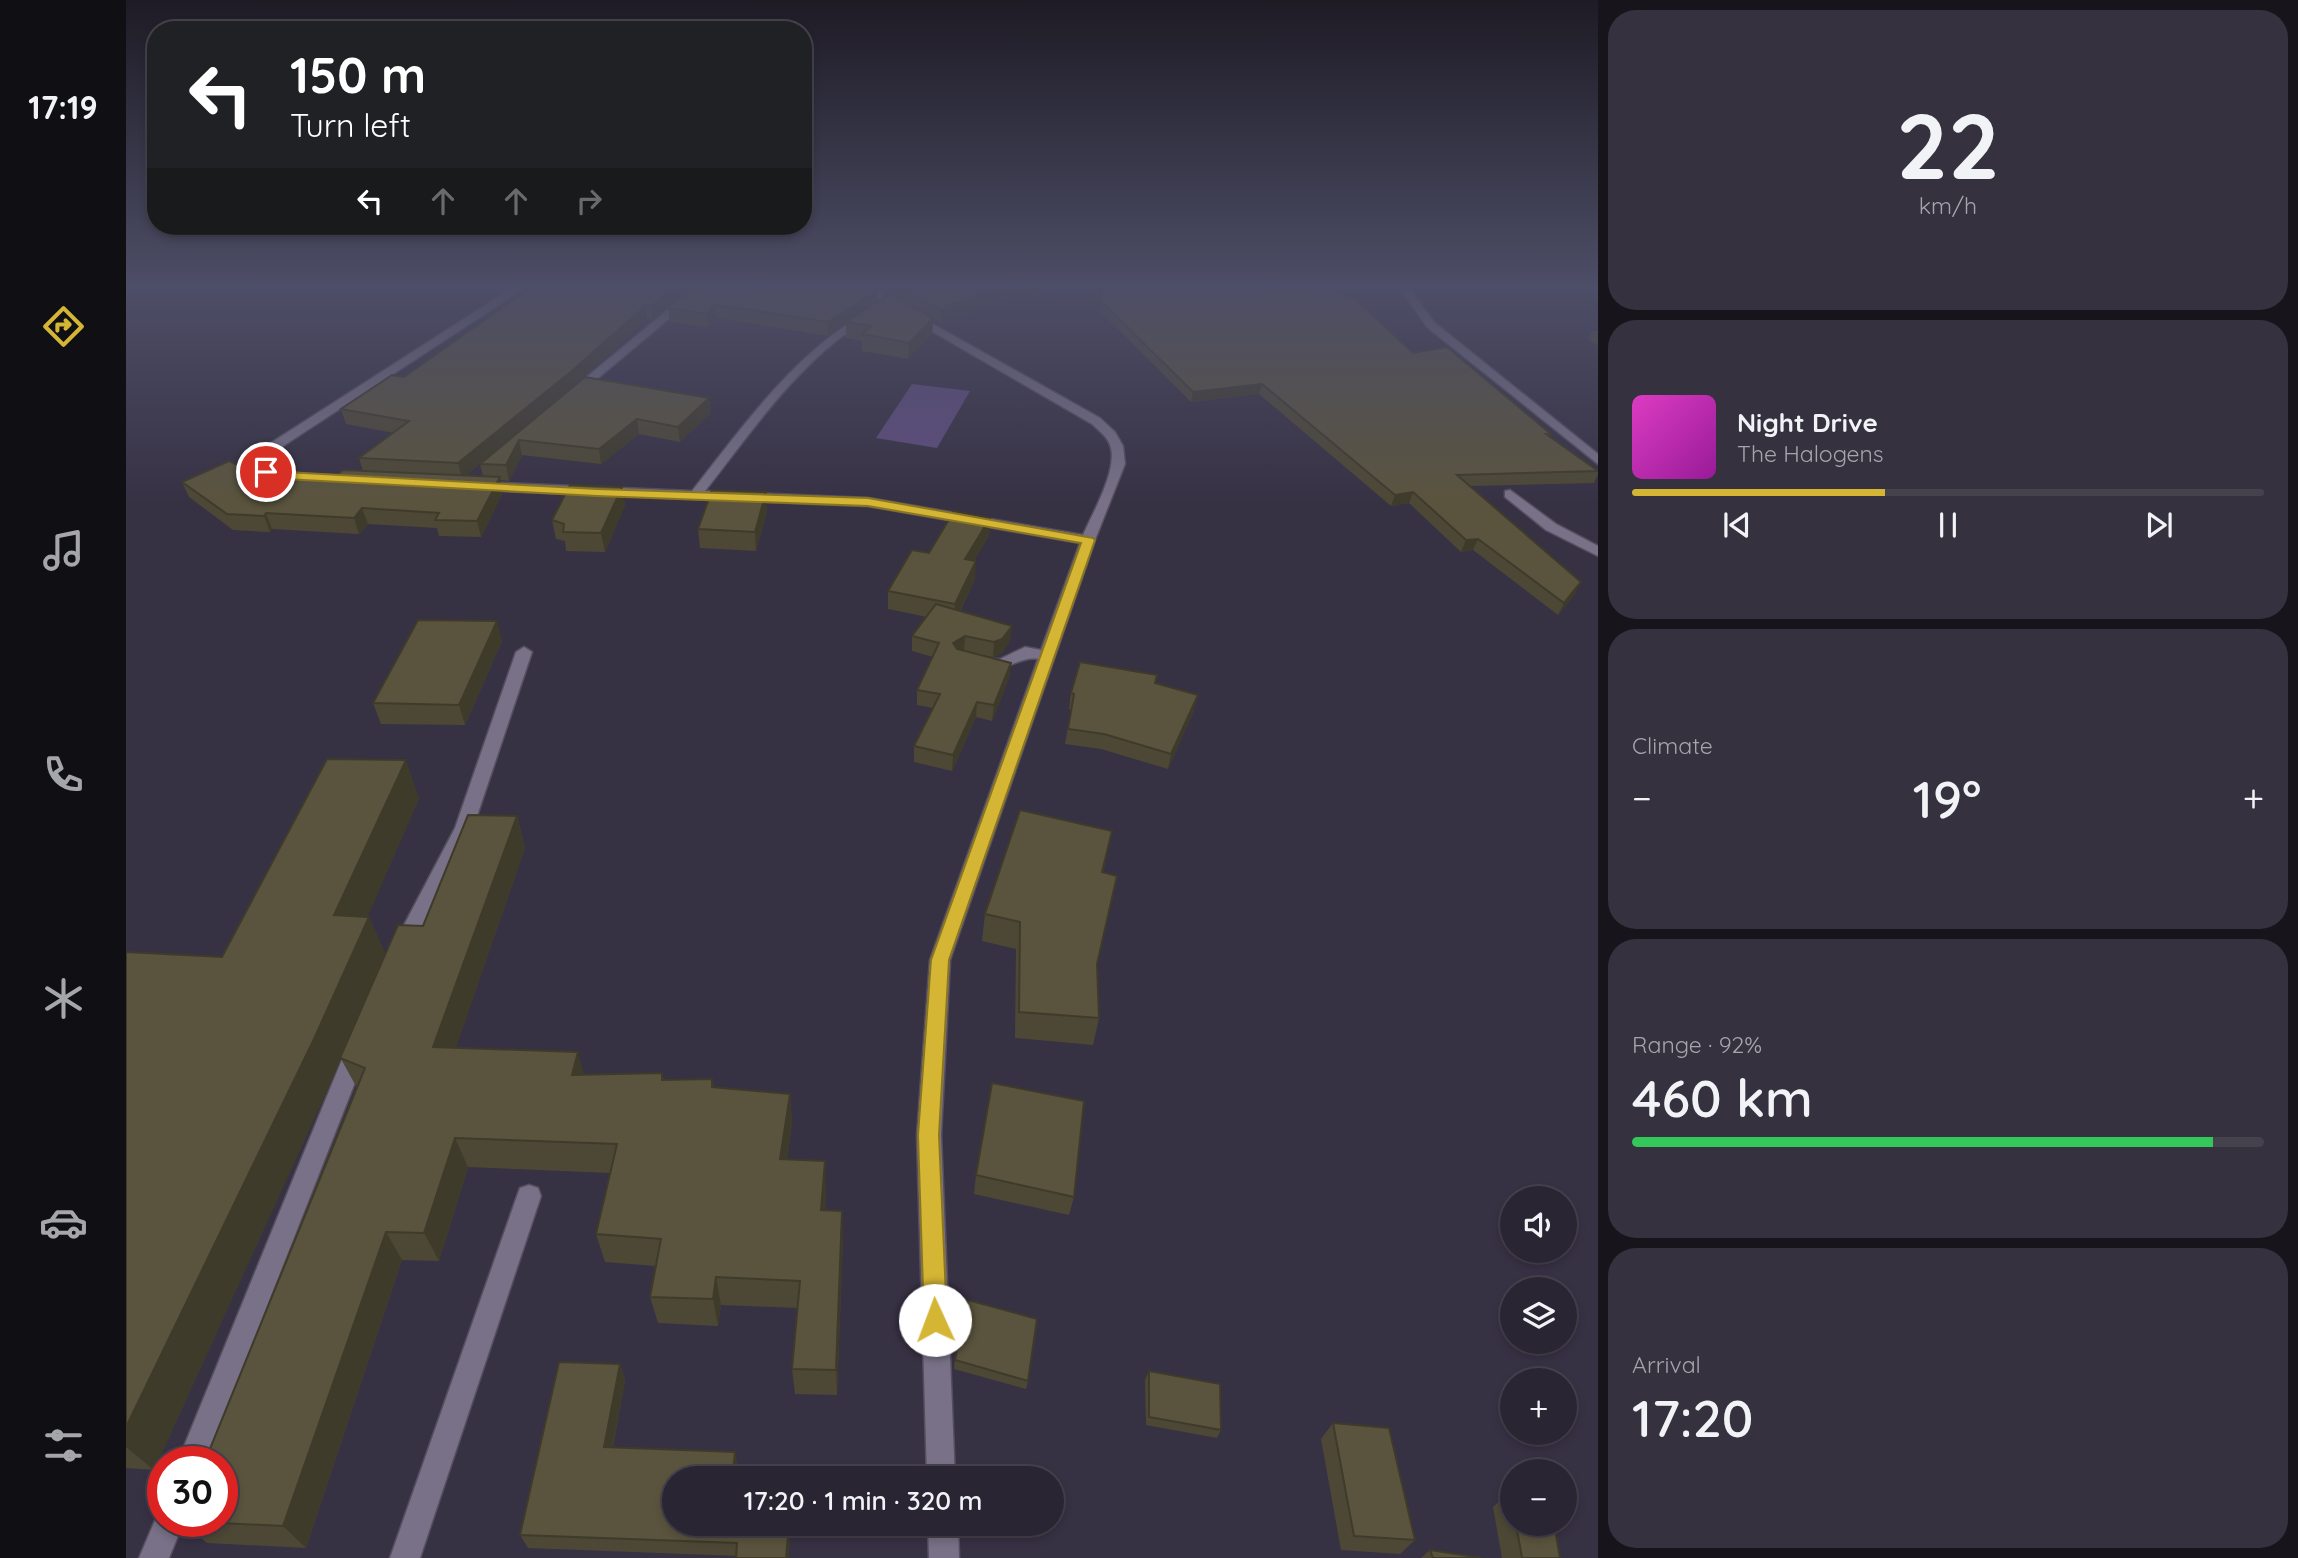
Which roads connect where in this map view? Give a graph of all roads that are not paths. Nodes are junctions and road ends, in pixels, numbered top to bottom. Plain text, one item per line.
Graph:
1 (411, 358) edge
2 (617, 358) edge
3 (811, 358) edge
4 (986, 358) edge
5 (1471, 358) edge
6 (565, 401) edge
7 (1598, 460) edge
8 (313, 477) edge
9 (476, 477) edge
10 (696, 494) junction
11 (1510, 494) dead end
12 (1088, 540) junction
13 (1598, 552) edge
14 (524, 652) dead end
15 (1048, 656) junction
16 (971, 662) edge
17 (393, 965) edge
18 (366, 1028) edge
19 (529, 1196) dead end
20 (198, 1446) edge
21 (941, 1466) edge
22 (943, 1536) edge
23 (163, 1537) edge
24 (154, 1558) edge
25 (405, 1558) edge
26 (944, 1558) edge

1 - 8 street
2 - 6 street
3 - 10 street
4 - 12 street
5 - 7 street
9 - 10 street
10 - 12 street
11 - 13 street
12 - 15 street
14 - 17 street
15 - 16 street
15 - 21 street
18 - 20 street
19 - 25 street
22 - 26 street
23 - 24 street

